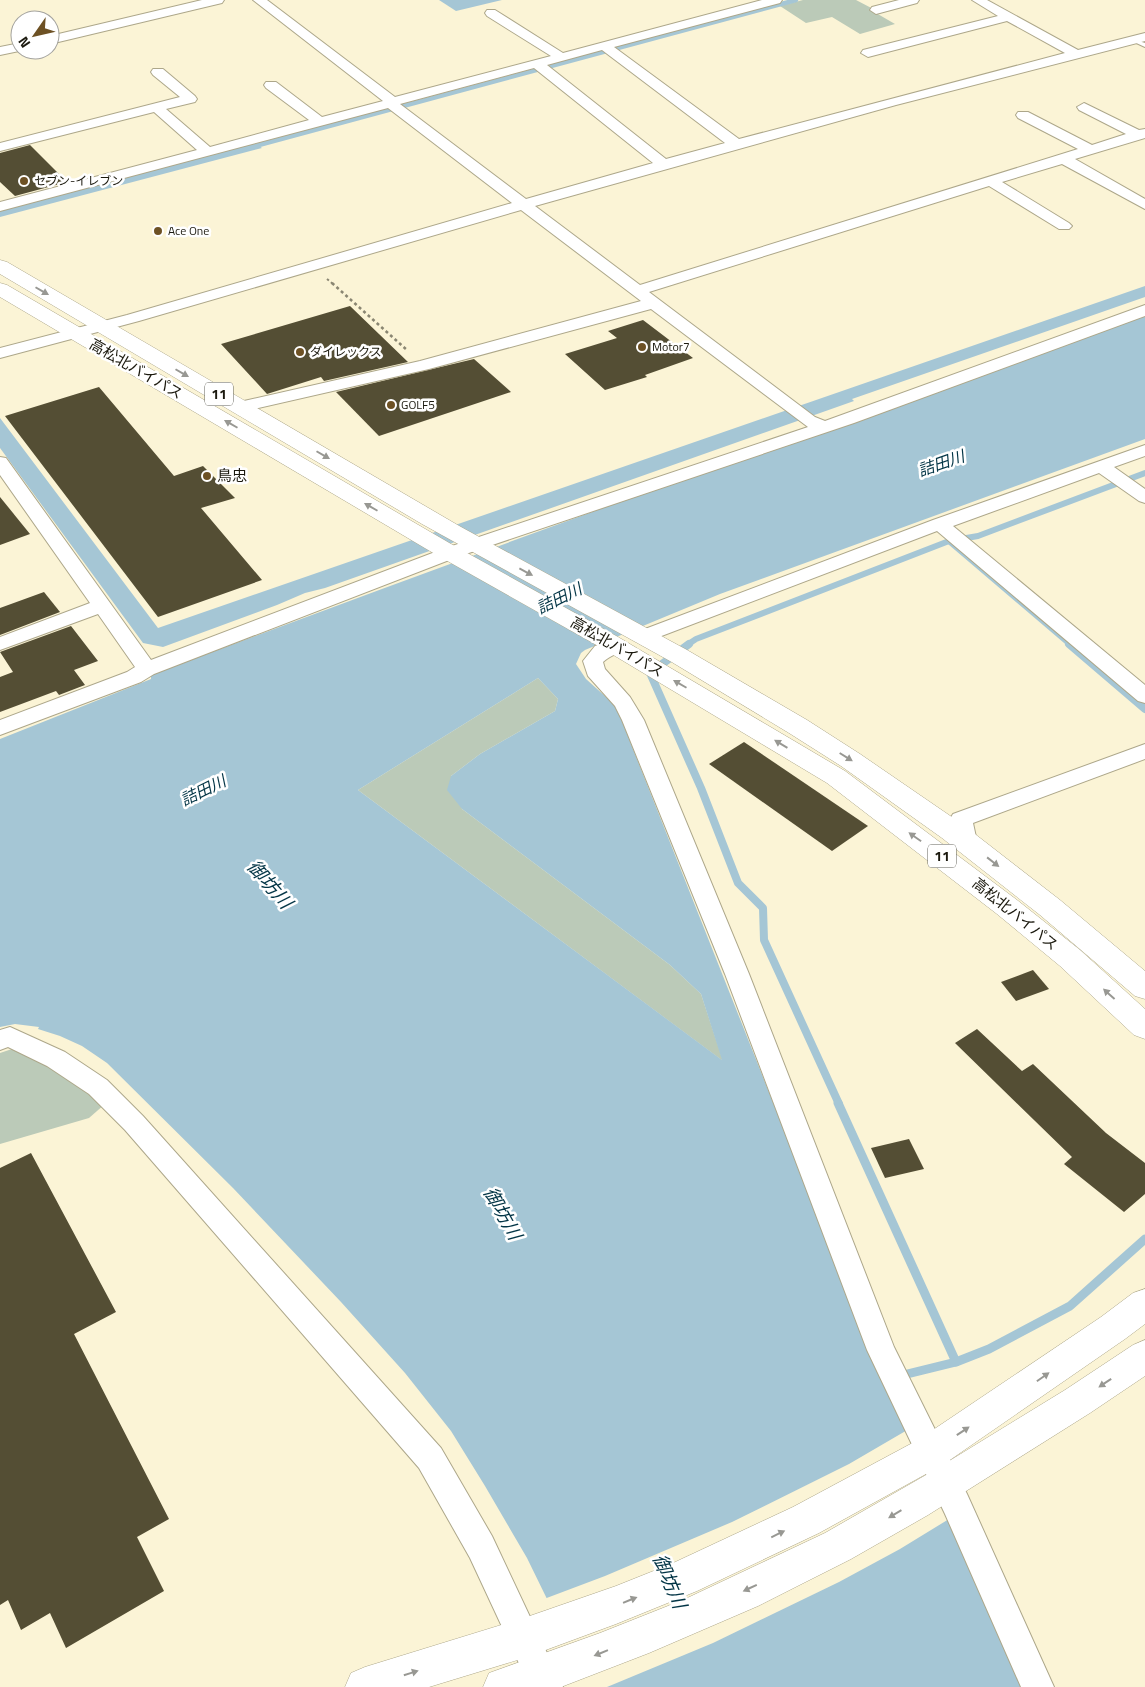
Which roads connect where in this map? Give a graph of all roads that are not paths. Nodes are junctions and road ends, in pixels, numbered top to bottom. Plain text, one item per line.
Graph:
1 (218, 0) edge
2 (259, 0) edge
3 (776, 0) edge
4 (913, 0) edge
5 (978, 0) edge
6 (716, 4) dead end
7 (876, 10) dead end
8 (729, 12) junction
9 (491, 13) dead end
10 (1009, 17) junction
11 (60, 38) edge
12 (1141, 41) edge
13 (608, 49) junction
14 (868, 53) dead end
15 (1076, 54) junction
16 (561, 57) junction
17 (542, 67) junction
18 (158, 72) dead end
19 (271, 85) dead end
20 (395, 105) junction
21 (157, 108) junction
22 (1084, 108) dead end
23 (1023, 115) dead end
24 (320, 122) junction
25 (1141, 134) edge
26 (736, 144) junction
27 (0, 148) edge
28 (1091, 150) junction
29 (207, 152) junction
30 (1064, 159) junction
31 (664, 165) junction
32 (990, 181) junction
33 (524, 204) junction
34 (1144, 204) edge
35 (0, 207) edge
36 (1064, 226) dead end
37 (0, 266) edge
38 (0, 290) edge
39 (637, 291) junction
40 (653, 303) junction
41 (1145, 310) edge
42 (102, 326) junction
43 (75, 333) junction
44 (0, 354) edge
45 (241, 407) junction
46 (817, 424) junction
47 (1145, 450) edge
48 (0, 462) edge
49 (1106, 471) junction
50 (1138, 493) edge
51 (945, 528) junction
52 (463, 549) junction
53 (103, 605) junction
54 (628, 640) junction
55 (0, 644) edge
56 (148, 669) junction
57 (1145, 696) edge
58 (0, 728) edge
59 (1145, 751) edge
60 (966, 842) junction
61 (1145, 988) edge
62 (1145, 1027) edge
63 (0, 1040) edge
64 (1145, 1304) edge
65 (1145, 1356) edge
66 (934, 1471) junction
67 (537, 1633) junction
68 (551, 1676) edge
69 (365, 1687) edge
70 (503, 1687) edge
71 (1038, 1687) edge

1 - 11 street
2 - 20 street
3 - 8 street
4 - 7 street
5 - 10 street
6 - 8 street
8 - 13 street
9 - 16 street
10 - 14 street
10 - 15 street
12 - 15 street
13 - 16 street
13 - 26 street
15 - 26 street
16 - 17 street
17 - 20 street
17 - 31 street
18 - 21 street
19 - 24 street
20 - 24 street
20 - 33 street
21 - 27 street
21 - 29 street
22 - 25 street
23 - 28 street
24 - 29 street
25 - 28 street
26 - 31 street
28 - 30 street
29 - 35 street
30 - 32 street
30 - 34 street
31 - 33 street
32 - 36 street
32 - 39 street
33 - 39 street
33 - 42 street
37 -> 42 main road, 高松北バイパス / 11
38 - 43 main road, 高松北バイパス / 11
39 - 40 street
40 - 45 street
40 - 46 street
41 - 46 street
42 - 43 street
42 -> 45 main road, 高松北バイパス / 11
43 - 44 street
52 -> 43 main road, 高松北バイパス / 11
45 -> 52 main road, 高松北バイパス / 11
46 - 52 street
47 - 49 street
48 - 53 street
49 - 50 street
49 - 51 street
51 - 54 street
51 - 57 street
52 - 54 main road, 高松北バイパス / 11
52 - 56 street
53 - 55 street
53 - 56 street
54 -> 60 main road, 高松北バイパス / 11
62 -> 54 main road, 高松北バイパス / 11
54 - 66 street
56 - 58 street
59 - 60 street
60 -> 61 main road, 高松北バイパス / 11
63 - 67 street
66 -> 64 main road
65 -> 66 main road
67 -> 66 main road
66 -> 68 main road
66 - 71 street
67 - 68 street
69 -> 67 main road
68 - 70 main road

